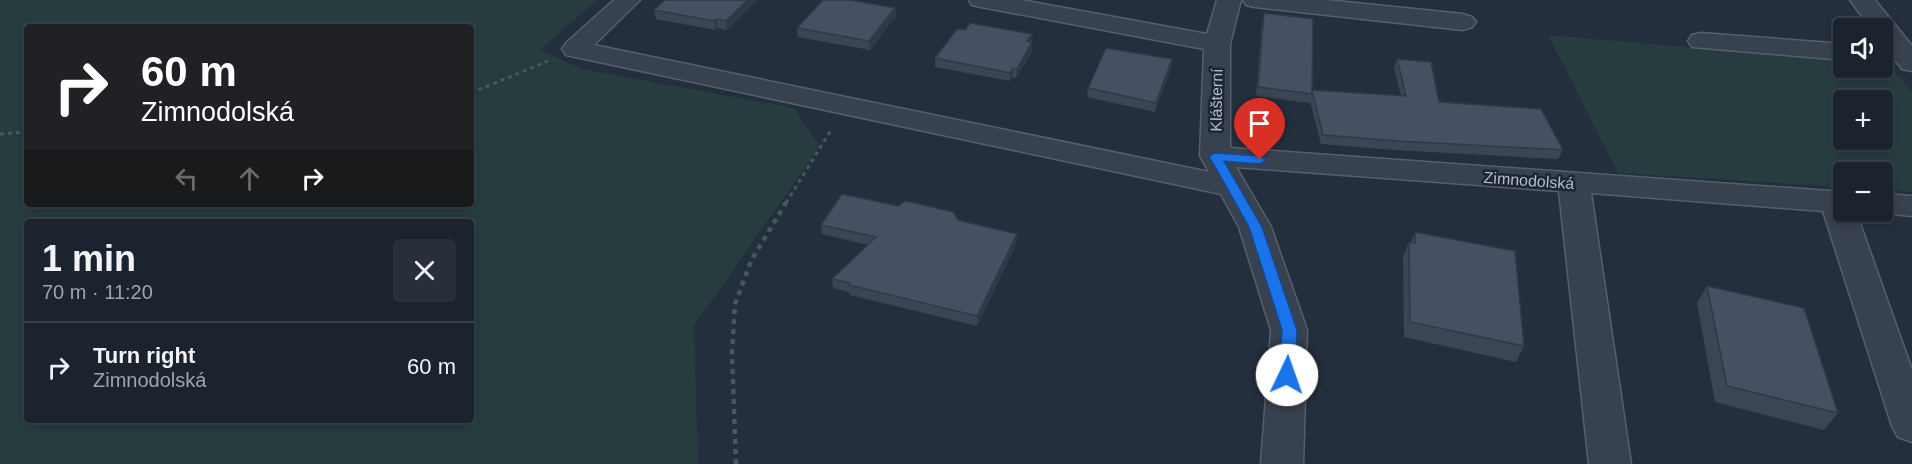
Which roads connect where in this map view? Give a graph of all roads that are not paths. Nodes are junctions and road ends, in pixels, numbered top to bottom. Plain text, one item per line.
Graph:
1 (628, 0) edge
2 (981, 0) edge
3 (1229, 0) edge
4 (1255, 0) edge
5 (1862, 0) edge
6 (1463, 21) dead end
7 (1701, 41) dead end
8 (1217, 44) junction
9 (1833, 51) edge
10 (1901, 58) edge
11 (1215, 156) junction
12 (1574, 184) junction
13 (1232, 187) junction
14 (1833, 201) edge
15 (1893, 205) edge
16 (1912, 206) edge
17 (1847, 222) edge
18 (1912, 426) edge
19 (1282, 464) edge
20 (1610, 464) edge

1 - 13 street
2 - 8 street
3 - 8 street, Klášterní
4 - 6 street
5 - 10 street
7 - 9 street
8 - 11 street, Klášterní
11 - 12 street, Zimnodolská
11 - 13 street, Klášterní
12 - 14 street, Zimnodolská
12 - 20 street
13 - 19 street, Klášterní
15 - 16 street
17 - 18 street

